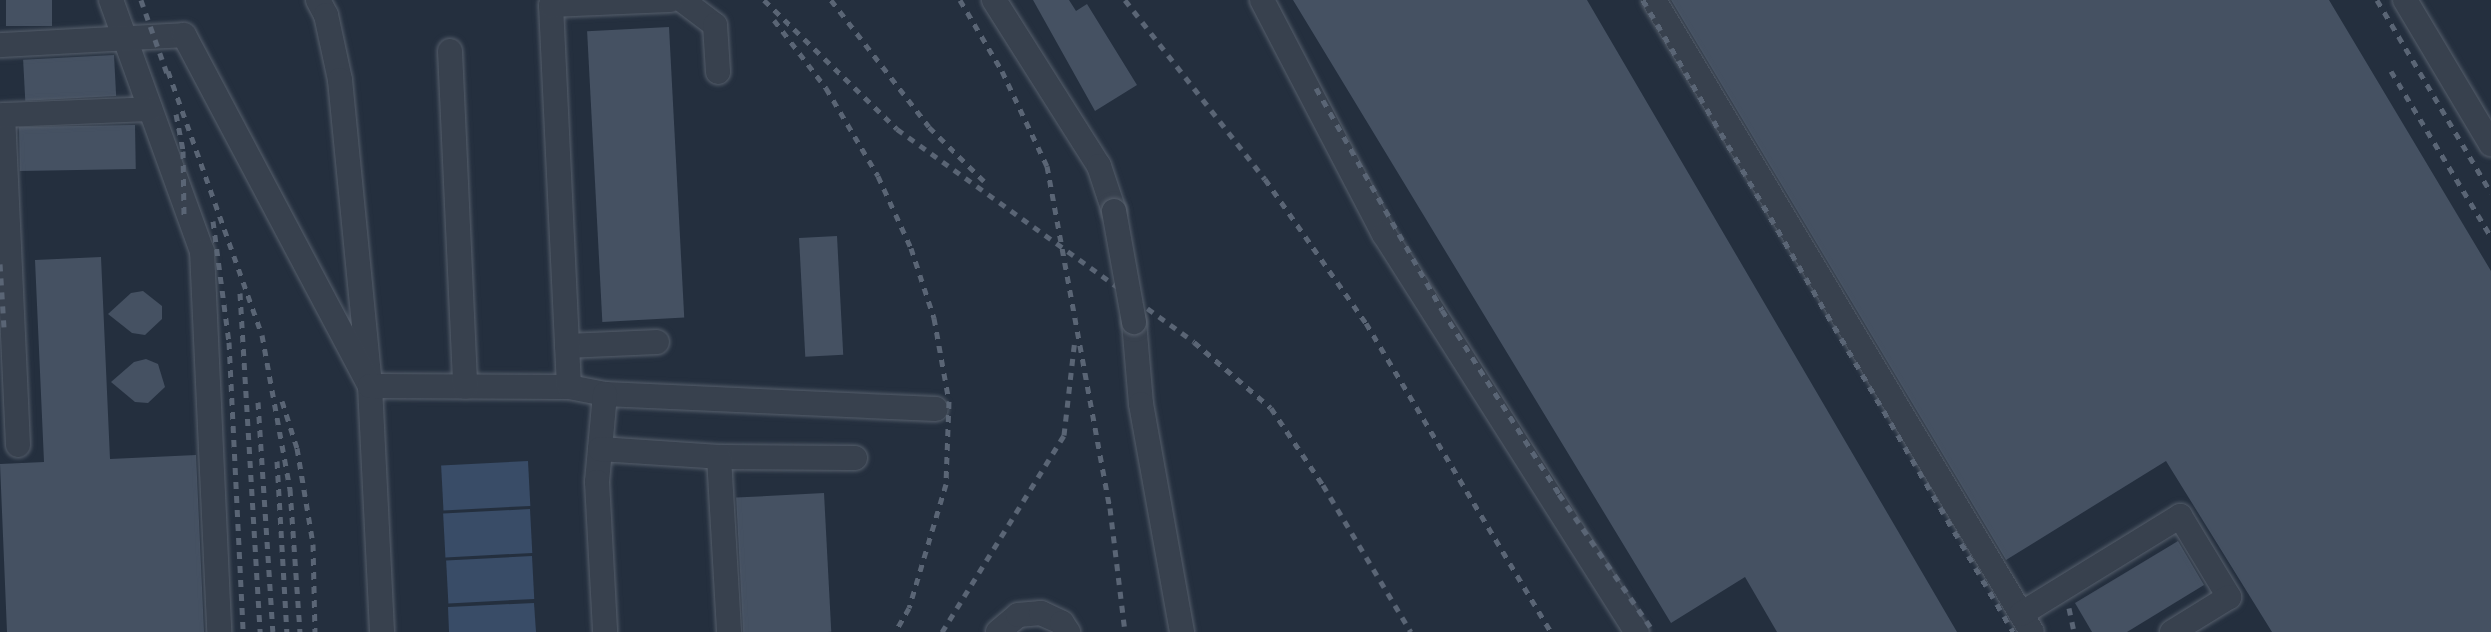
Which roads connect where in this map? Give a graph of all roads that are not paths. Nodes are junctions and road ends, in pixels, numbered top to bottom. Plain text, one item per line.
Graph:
1 (111, 0) edge
2 (318, 0) edge
3 (670, 0) edge
4 (682, 0) edge
5 (994, 0) edge
6 (1262, 0) edge
7 (1654, 0) edge
8 (2405, 0) edge
9 (124, 38) junction
10 (0, 45) edge
11 (450, 51) dead end
12 (718, 72) dead end
13 (150, 109) junction
14 (2491, 144) edge
15 (657, 342) dead end
16 (567, 346) junction
17 (370, 386) junction
18 (465, 387) junction
19 (569, 387) junction
20 (605, 394) junction
21 (936, 410) dead end
22 (18, 445) dead end
23 (600, 449) junction
24 (719, 457) junction
25 (855, 458) dead end
26 (2026, 623) edge
27 (219, 632) edge
28 (382, 632) edge
29 (605, 632) edge
30 (729, 632) edge
31 (998, 632) edge
32 (1068, 632) edge
33 (1182, 632) edge
34 (1637, 632) edge
35 (2172, 632) edge

1 - 9 lane
2 - 17 lane
3 - 16 lane
4 - 12 lane
5 - 33 lane, bridge
6 - 34 lane
7 - 26 lane
8 - 14 lane
9 - 10 lane
9 - 13 lane
9 - 17 lane
11 - 18 lane
13 - 22 lane
13 - 27 lane
15 - 16 lane
16 - 19 lane
17 - 18 lane
17 - 28 lane
18 - 19 lane
19 - 20 lane
20 - 21 lane
20 - 23 lane
23 - 24 lane
23 - 29 lane
24 - 25 lane
24 - 30 lane
26 - 35 lane
31 - 32 lane

